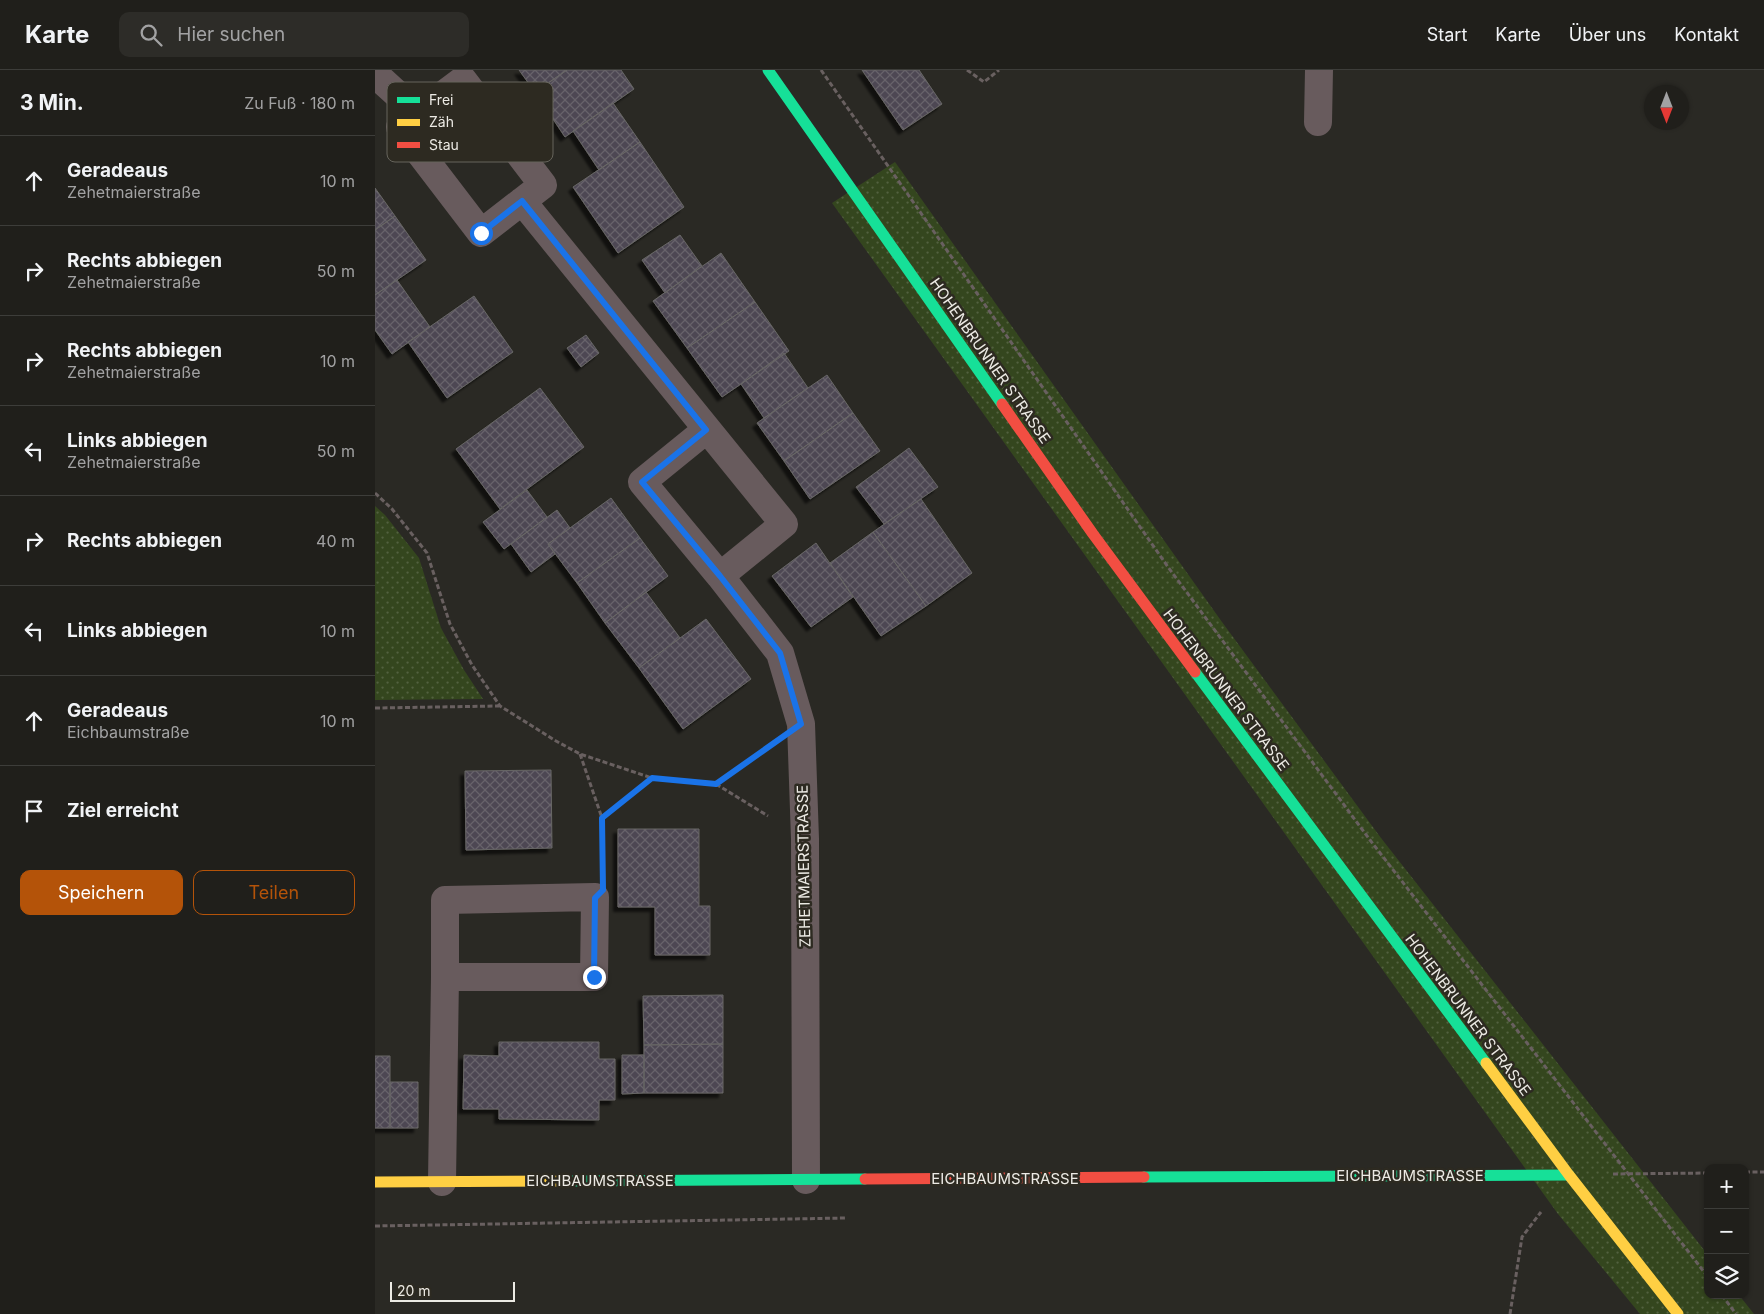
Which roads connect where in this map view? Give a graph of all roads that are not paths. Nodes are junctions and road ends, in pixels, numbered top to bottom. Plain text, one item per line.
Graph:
1 (768, 70) edge
2 (1319, 70) edge
3 (375, 74) edge
4 (387, 85) edge
5 (1318, 122) dead end
6 (426, 162) edge
7 (525, 162) edge
8 (522, 201) junction
9 (706, 430) junction
10 (720, 576) junction
11 (445, 977) junction
12 (1569, 1175) junction
13 (806, 1180) junction
14 (375, 1182) edge
15 (442, 1182) junction
16 (1678, 1314) edge

1 - 12 street, HOHENBRUNNER STRASSE
2 - 5 street
3 - 4 street
6 - 8 street
7 - 8 street
8 - 9 street
9 - 10 street
9 - 10 street, ZEHETMAIERSTRASSE
10 - 13 street, ZEHETMAIERSTRASSE
11 - 11 street
11 - 15 street
12 - 13 street, EICHBAUMSTRASSE
12 - 16 street, HOHENBRUNNER STRASSE
13 - 15 street, EICHBAUMSTRASSE
14 - 15 street, EICHBAUMSTRASSE

